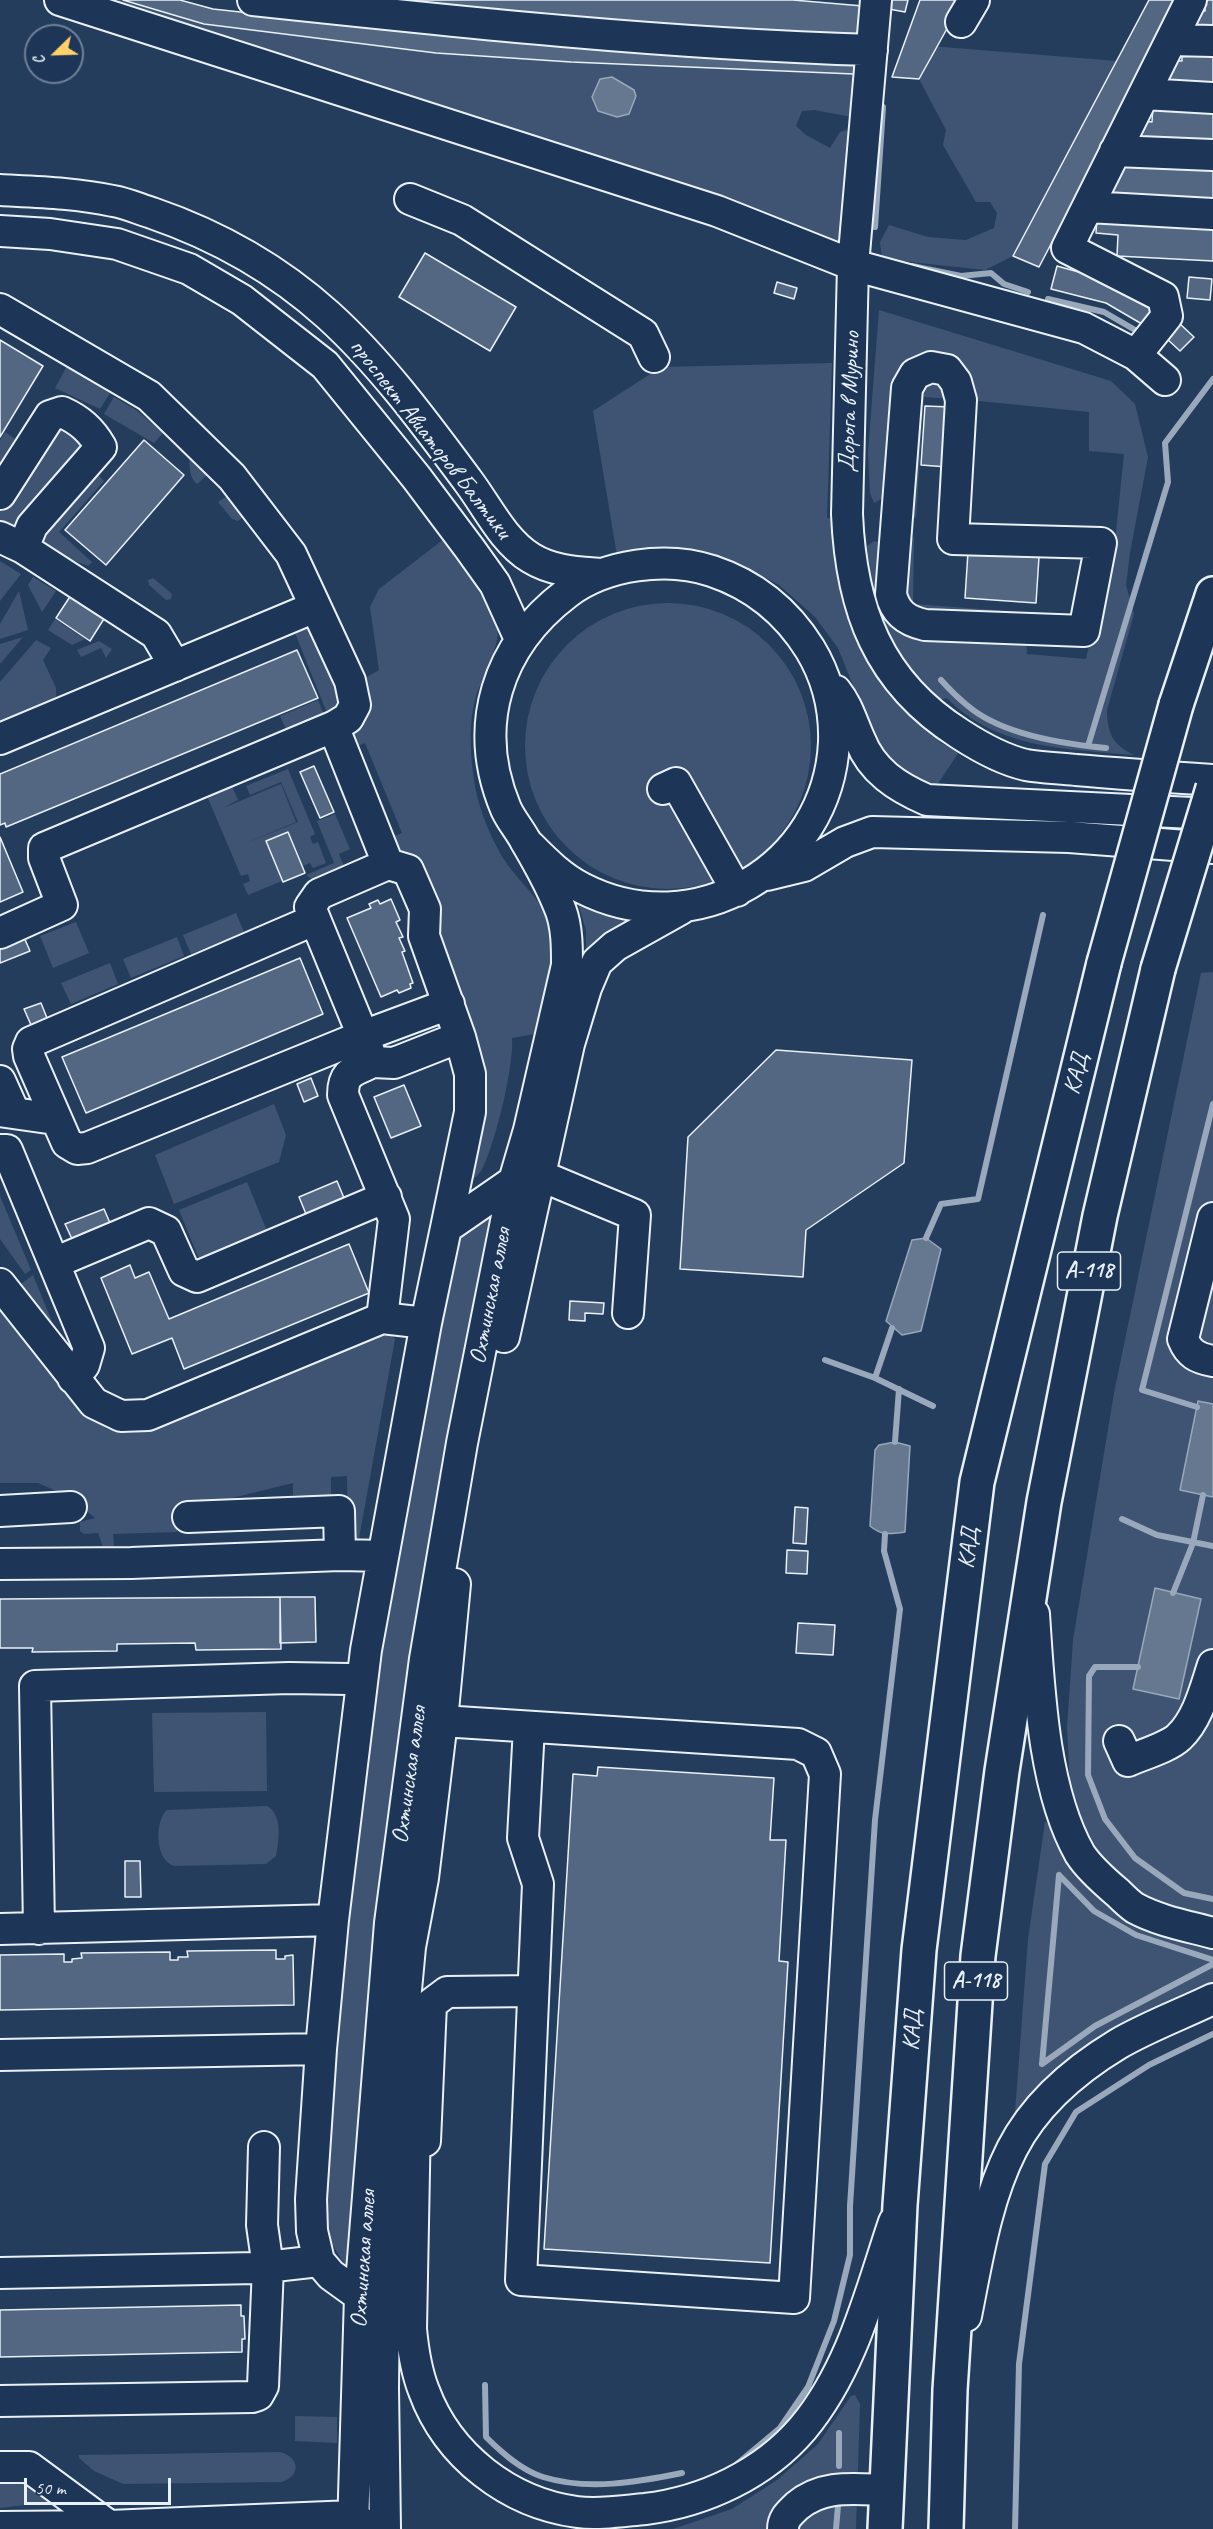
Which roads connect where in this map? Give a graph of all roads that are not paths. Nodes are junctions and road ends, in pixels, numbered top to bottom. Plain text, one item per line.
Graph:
1 (60, 0) edge
2 (253, 0) edge
3 (876, 0) edge
4 (1191, 0) edge
5 (1171, 40) junction
6 (1213, 41) edge
7 (872, 50) junction
8 (1144, 94) junction
9 (1213, 98) edge
10 (1115, 151) junction
11 (1213, 155) edge
12 (0, 190) edge
13 (410, 199) dead end
14 (1088, 207) junction
15 (1213, 214) edge
16 (0, 231) edge
17 (853, 265) junction
18 (0, 309) edge
19 (1136, 355) junction
20 (654, 357) dead end
21 (1165, 380) dead end
22 (0, 494) edge
23 (905, 525) junction
24 (847, 527) junction
25 (11, 542) edge
26 (603, 574) junction
27 (1213, 594) edge
28 (315, 607) junction
29 (520, 639) junction
30 (175, 666) junction
31 (823, 675) junction
32 (335, 726) junction
33 (0, 739) edge
34 (1213, 780) edge
35 (1213, 788) edge
36 (663, 789) dead end
37 (1213, 814) edge
38 (526, 842) junction
39 (1213, 848) edge
40 (388, 864) junction
41 (764, 875) junction
42 (736, 891) junction
43 (686, 907) junction
44 (314, 920) junction
45 (0, 933) edge
46 (449, 1004) junction
47 (460, 1037) junction
48 (560, 1038) junction
49 (368, 1049) junction
50 (0, 1081) edge
51 (7, 1112) edge
52 (55, 1119) junction
53 (0, 1150) edge
54 (526, 1178) junction
55 (386, 1197) junction
56 (1213, 1218) edge
57 (446, 1228) junction
58 (54, 1263) junction
59 (0, 1284) edge
60 (628, 1313) dead end
61 (382, 1318) junction
62 (426, 1323) junction
63 (1213, 1360) edge
64 (73, 1378) junction
65 (70, 1507) dead end
66 (0, 1510) edge
67 (188, 1517) dead end
68 (339, 1555) junction
69 (383, 1556) junction
70 (0, 1564) edge
71 (1031, 1575) junction
72 (1213, 1665) edge
73 (361, 1681) junction
74 (442, 1721) junction
75 (529, 1726) junction
76 (1119, 1741) dead end
77 (423, 1878) junction
78 (333, 1920) junction
79 (0, 1929) edge
80 (39, 1929) junction
81 (1213, 1933) edge
82 (533, 1991) junction
83 (1213, 1999) edge
84 (321, 2049) junction
85 (0, 2055) edge
86 (264, 2147) dead end
87 (900, 2205) junction
88 (319, 2261) junction
89 (268, 2267) junction
90 (0, 2273) edge
91 (411, 2276) junction
92 (360, 2296) junction
93 (950, 2390) junction
94 (0, 2401) edge
95 (0, 2467) edge
96 (887, 2490) junction
97 (359, 2525) edge
98 (110, 2526) junction
99 (0, 2528) edge
100 (385, 2529) edge
101 (783, 2529) edge
102 (885, 2529) edge
103 (946, 2529) edge

1 - 17 street
2 - 7 street
3 - 7 street, Дорога в Мурино
4 - 5 street
5 - 6 street
5 - 8 street
7 - 17 street, Дорога в Мурино
8 - 9 street
8 - 10 street
10 - 11 street
10 - 14 street
12 - 26 street, проспект Авиаторов Балтики
13 - 20 street
14 - 15 street
14 - 19 street
16 - 29 street, проспект Авиаторов Балтики
17 - 19 street
17 - 24 street, Дорога в Мурино
18 - 28 street
19 - 21 street
22 - 25 street
23 - 23 street
23 - 24 street
24 - 34 street, Дорога в Мурино
25 - 30 street
26 - 29 street
26 - 31 street
27 - 87 highway, КАД / А-118, bridge
28 - 30 street
28 - 32 street
29 - 38 street
30 - 33 street
31 - 37 street
31 - 41 street
32 - 40 street
32 - 45 street
35 - 71 highway, А-118, bridge
36 - 42 street
38 - 43 street
38 - 48 street
39 - 41 street
40 - 44 street
40 - 46 street
41 - 42 street
42 - 43 street
43 - 48 street
44 - 49 street
44 - 52 street
46 - 47 street
46 - 49 street
47 - 49 street
47 - 57 street
48 - 54 street, Охтинская аллея
49 - 52 street
49 - 55 street
50 - 51 street
51 - 52 street
53 - 58 street
54 - 57 street
54 - 60 street
54 - 74 street, Охтинская аллея
54 - 92 street, Охтинская аллея
55 - 58 street
55 - 61 street
56 - 63 street
57 - 62 street
58 - 64 street
59 - 64 street
61 - 62 street
61 - 64 street
62 - 69 street
65 - 66 street
67 - 68 street
68 - 69 street
68 - 70 street
69 - 73 street
71 - 81 street
71 - 93 highway, А-118
72 - 76 street
73 - 78 street
73 - 80 street
74 - 75 street
74 - 77 street, Охтинская аллея
75 - 82 street
75 - 82 street
77 - 91 street
77 - 100 street, Охтинская аллея
78 - 80 street
78 - 84 street
79 - 80 street
82 - 91 street
83 - 93 street
84 - 85 street
84 - 88 street
86 - 89 street
87 - 91 street
87 - 96 highway, КАД / А-118
88 - 89 street
88 - 92 street
89 - 90 street
89 - 94 street
92 - 97 street, Охтинская аллея
93 - 103 highway, А-118
95 - 98 street
96 - 101 street
96 - 102 highway, КАД / А-118
97 - 98 street
98 - 99 street

